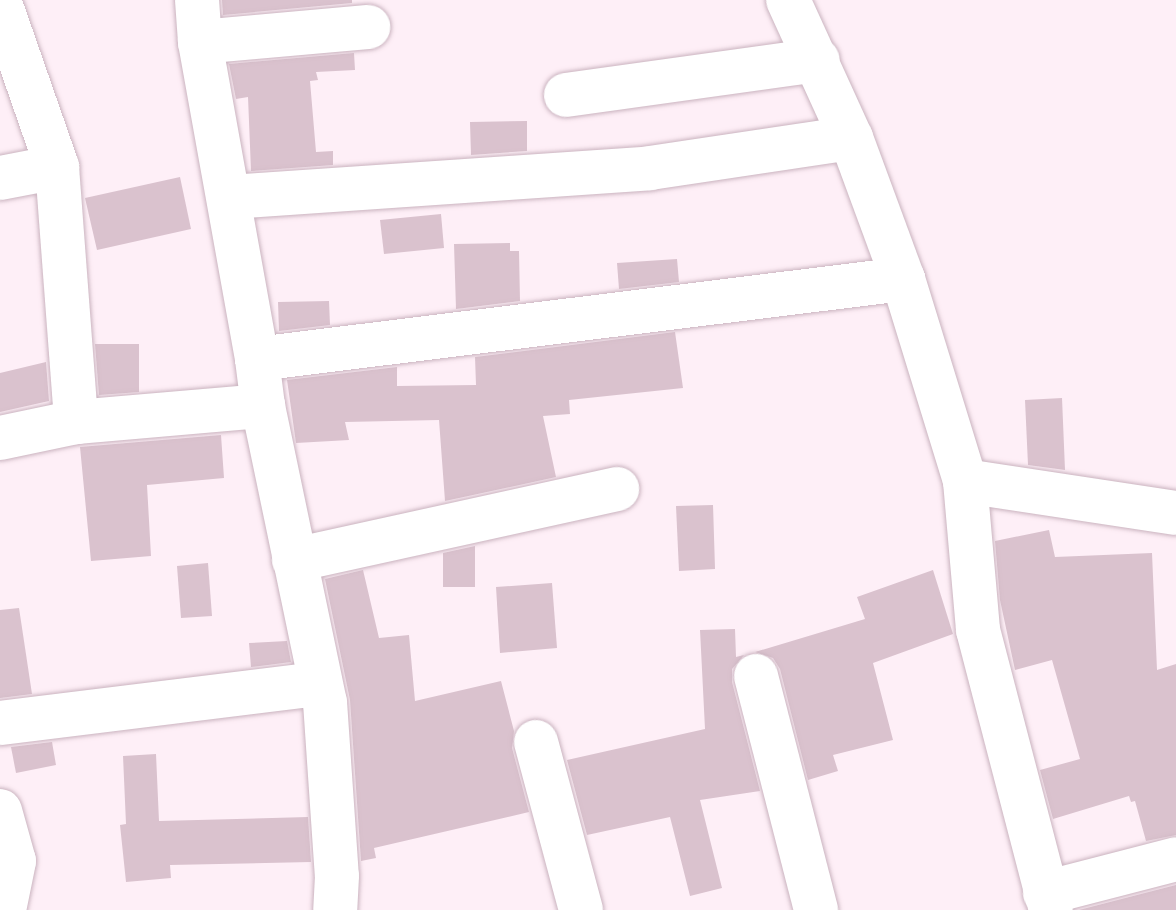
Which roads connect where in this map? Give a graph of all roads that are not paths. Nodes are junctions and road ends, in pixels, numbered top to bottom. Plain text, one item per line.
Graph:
1 (788, 0) edge
2 (0, 3) edge
3 (199, 21) edge
4 (368, 27) dead end
5 (818, 60) junction
6 (566, 95) dead end
7 (851, 138) junction
8 (57, 167) junction
9 (0, 178) edge
10 (230, 197) junction
11 (903, 279) junction
12 (257, 359) junction
13 (263, 406) junction
14 (76, 422) junction
15 (0, 438) edge
16 (965, 481) junction
17 (617, 489) dead end
18 (1176, 513) edge
19 (294, 560) junction
20 (756, 676) dead end
21 (319, 684) junction
22 (0, 723) edge
23 (536, 742) dead end
24 (0, 811) edge
25 (1176, 859) edge
26 (1048, 902) edge
27 (4, 910) edge
28 (335, 910) edge
29 (581, 910) edge
30 (816, 910) edge

1 - 5 street
2 - 8 street
3 - 4 street
3 - 10 street
5 - 6 street
5 - 7 street
7 - 10 street
7 - 11 street
8 - 9 street
8 - 14 street
10 - 12 street
11 - 12 street
11 - 16 street
12 - 13 street
13 - 14 street
13 - 19 street
14 - 15 street
16 - 18 street
16 - 26 street
17 - 19 street
19 - 21 street
20 - 30 street
21 - 22 street
21 - 28 street
23 - 29 street
24 - 27 street
25 - 26 street

